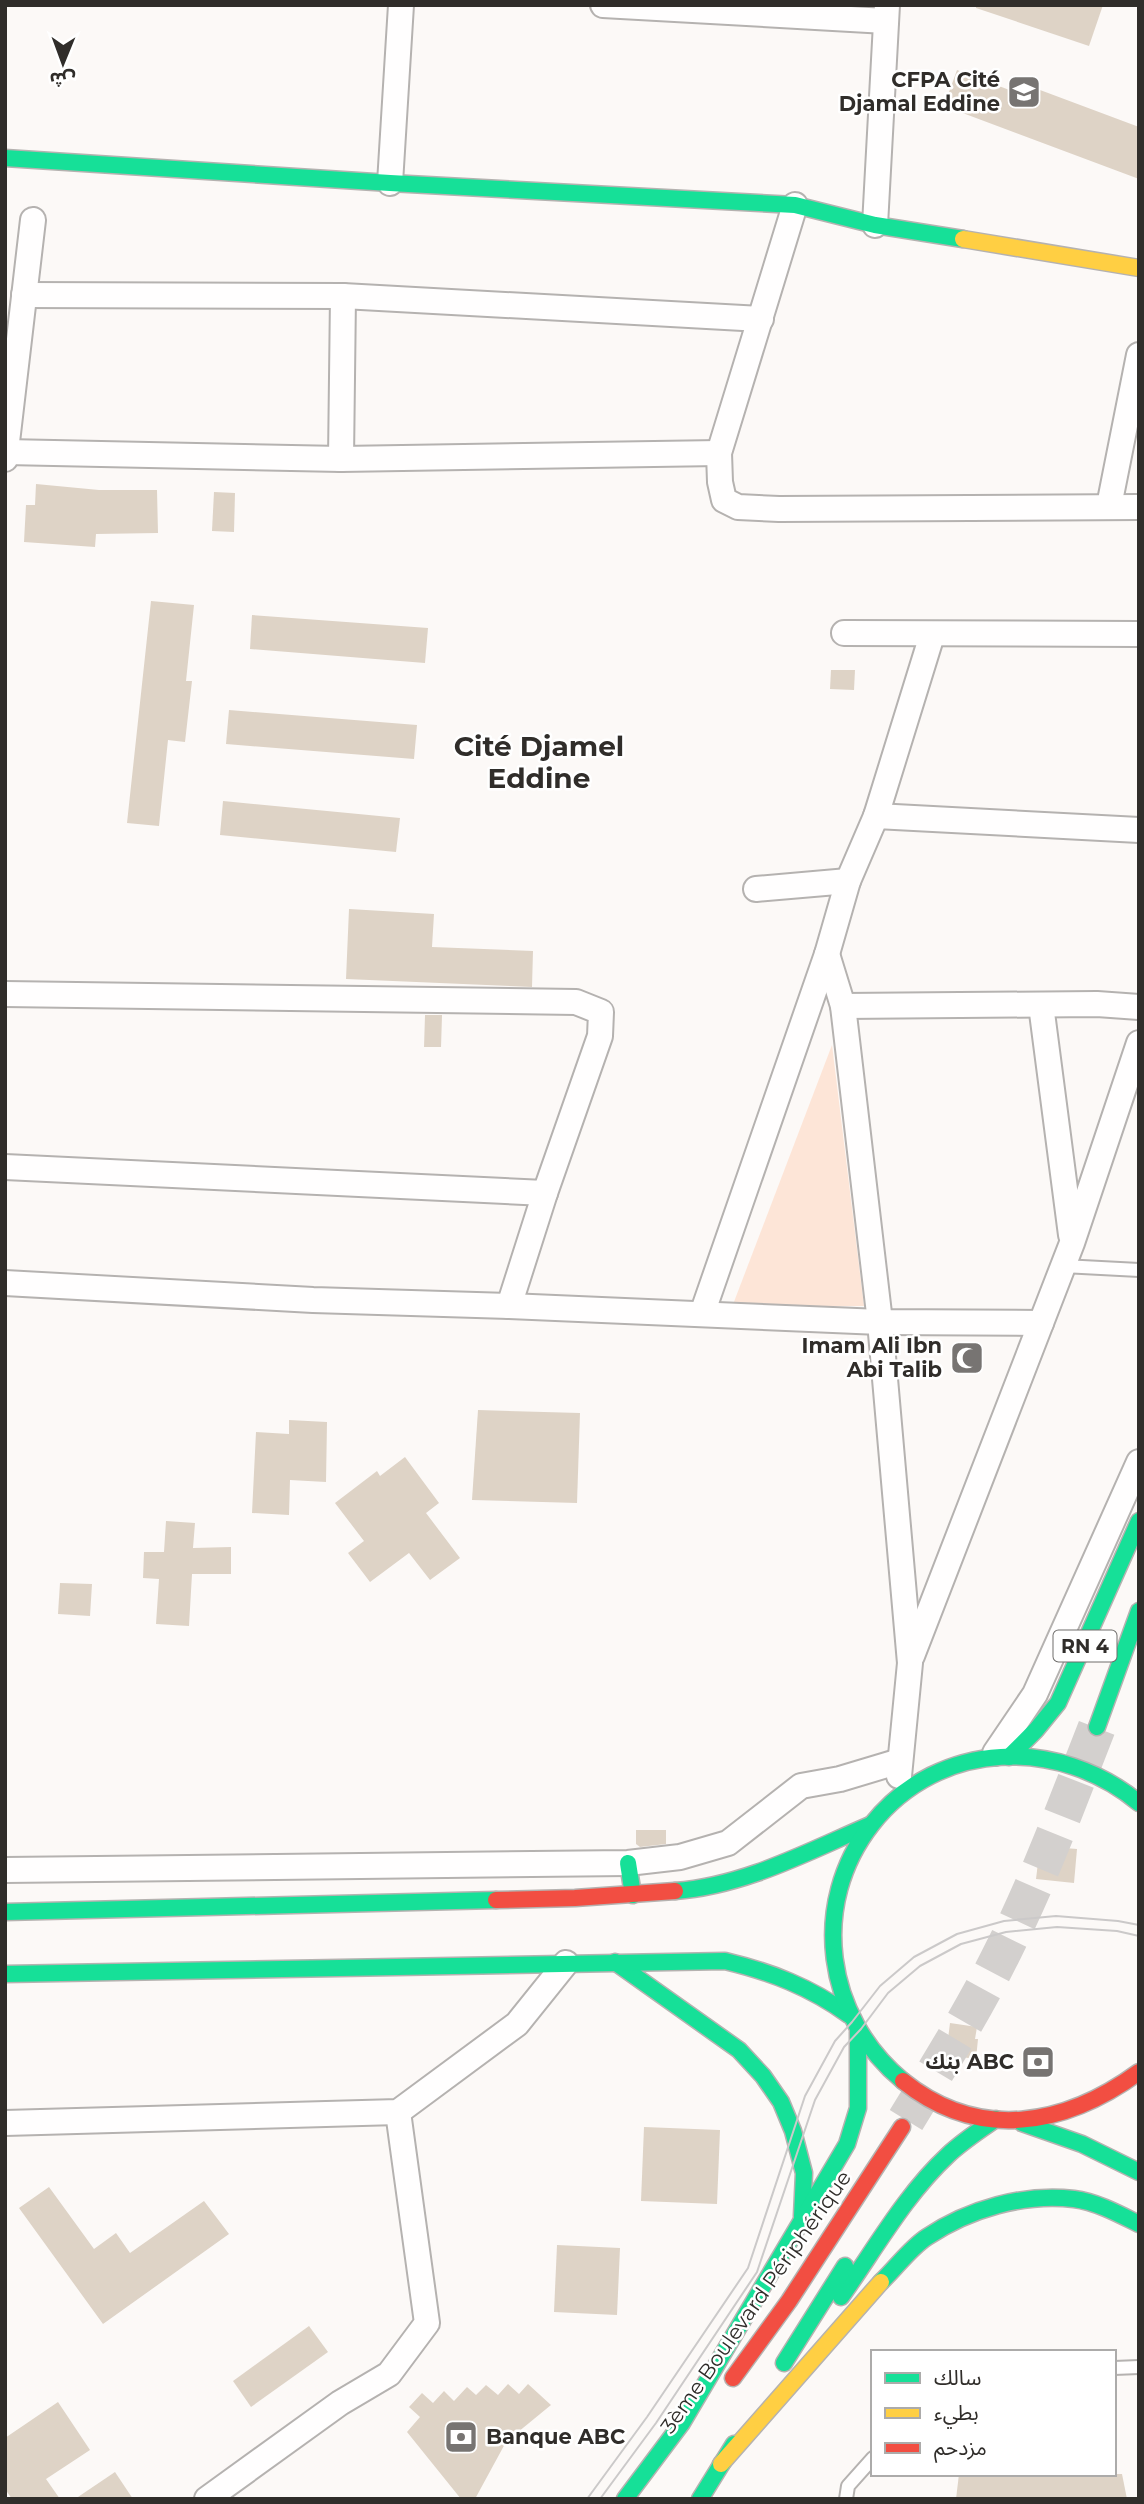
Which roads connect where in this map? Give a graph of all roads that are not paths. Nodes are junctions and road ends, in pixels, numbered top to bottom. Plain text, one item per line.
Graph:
1 (401, 5) edge
2 (603, 5) edge
3 (886, 13) edge
4 (5, 158) edge
5 (390, 183) junction
6 (795, 205) junction
7 (33, 220) dead end
8 (875, 225) junction
9 (1139, 268) edge
10 (24, 295) junction
11 (343, 296) junction
12 (761, 319) junction
13 (1139, 355) edge
14 (6, 452) edge
15 (719, 453) junction
16 (5, 459) edge
17 (341, 459) junction
18 (1108, 506) junction
19 (1139, 507) edge
20 (844, 633) dead end
21 (1139, 634) edge
22 (932, 635) junction
23 (876, 816) junction
24 (1139, 830) edge
25 (848, 881) junction
26 (757, 889) dead end
27 (827, 954) junction
28 (5, 994) edge
29 (1041, 1005) junction
30 (843, 1006) junction
31 (1139, 1007) edge
32 (1139, 1043) edge
33 (5, 1167) edge
34 (545, 1193) junction
35 (1067, 1254) junction
36 (1139, 1270) edge
37 (5, 1283) edge
38 (509, 1306) junction
39 (702, 1314) junction
40 (880, 1322) junction
41 (1041, 1323) junction
42 (1139, 1462) edge
43 (1139, 1521) edge
44 (1139, 1611) edge
45 (909, 1663) junction
46 (1097, 1727) tunnel mouth
47 (1000, 1757) junction
48 (900, 1761) junction
49 (898, 1797) junction
50 (1139, 1803) edge
51 (870, 1825) junction
52 (628, 1863) junction
53 (5, 1870) edge
54 (633, 1895) junction
55 (5, 1912) edge
56 (615, 1962) junction
57 (566, 1963) junction
58 (5, 1974) edge
59 (849, 2015) junction
60 (858, 2032) junction
61 (1139, 2072) edge
62 (398, 2112) junction
63 (996, 2119) junction
64 (1014, 2120) junction
65 (5, 2123) edge
66 (902, 2127) tunnel mouth
67 (1139, 2172) edge
68 (802, 2218) junction
69 (1139, 2224) edge
70 (866, 2232) dead end
71 (1139, 2367) edge
72 (1116, 2368) edge
73 (725, 2389) dead end
74 (701, 2422) dead end
75 (731, 2449) junction
76 (871, 2460) edge
77 (721, 2464) junction
78 (207, 2499) edge
79 (625, 2499) edge
80 (641, 2499) edge
81 (700, 2499) edge
82 (846, 2499) edge

1 - 5 street
2 - 3 street
3 - 8 street
4 - 5 main road
5 - 6 main road
6 - 8 main road
6 - 12 street
7 - 10 street
8 - 9 main road
10 - 11 street
10 - 14 street
11 - 12 street
11 - 17 street
12 - 15 street
13 - 18 street
14 - 16 street
14 - 17 street
15 - 17 street
15 - 18 street
18 - 19 street
20 - 22 street
21 - 22 street
22 - 23 street
23 - 24 street
23 - 25 street
25 - 26 street
25 - 27 street
27 - 30 street
27 - 39 street
28 - 34 street
29 - 30 street
29 - 31 street
29 - 35 street
30 - 40 street
32 - 35 street
33 - 34 street
34 - 38 street
35 - 36 lane
35 - 41 street
37 - 38 street
38 - 39 street
39 - 40 street
40 - 41 street
40 - 45 street
41 - 45 street
42 - 47 street
43 - 47 main road, RN 4
44 - 46 main road, RN 4
45 - 48 street
47 - 49 main road
47 - 50 main road
48 - 49 street
48 - 52 street
49 - 51 main road
51 - 54 main road
51 - 59 main road
52 - 53 street
52 - 54 main road
54 - 55 main road
56 - 57 main road
56 - 59 main road
56 - 68 main road
57 - 58 main road
57 - 62 street
59 - 60 main road
60 - 63 main road
60 - 68 main road
61 - 64 main road
62 - 65 street
62 - 78 street
63 - 64 main road
63 - 75 main road
64 - 67 main road
66 - 73 main road, 3ème Boulevard Périphérique
68 - 79 main road
69 - 77 main road
70 - 75 main road
71 - 72 lane
74 - 80 main road, 3ème Boulevard Périphérique
75 - 77 main road
76 - 82 lane
77 - 81 main road

